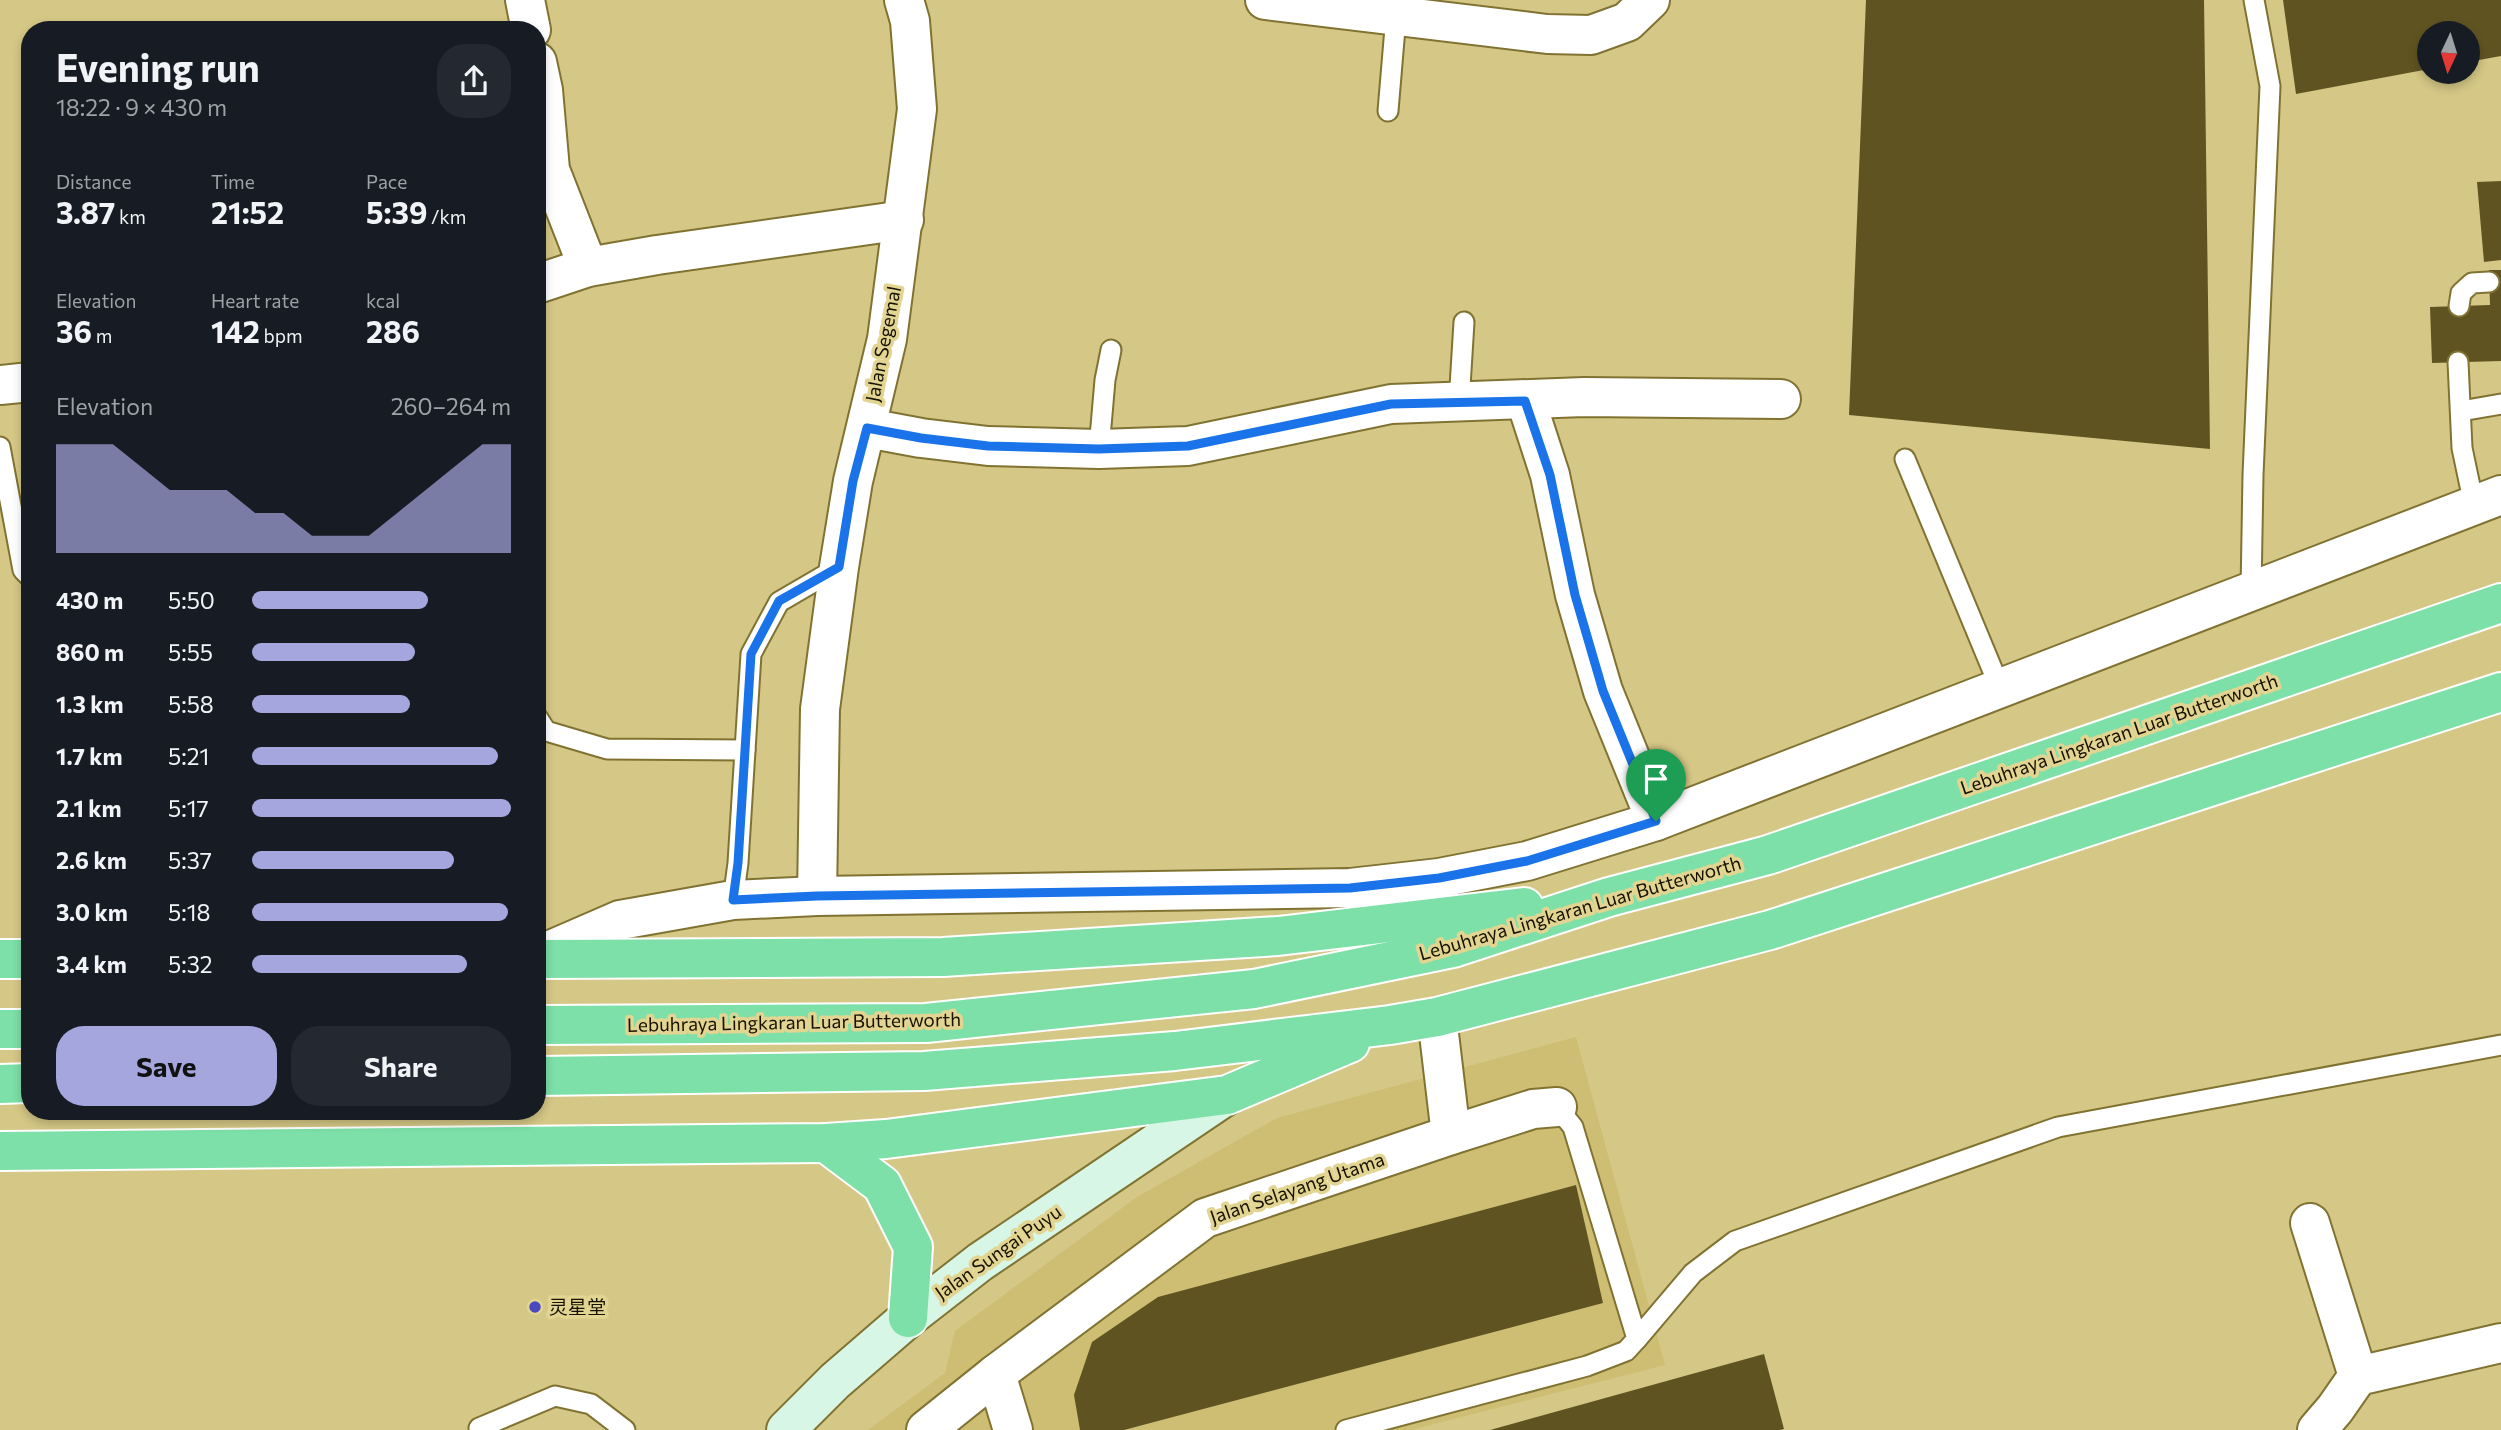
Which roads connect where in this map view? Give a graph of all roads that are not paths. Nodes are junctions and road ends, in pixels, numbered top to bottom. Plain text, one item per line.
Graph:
1 (525, 0) edge
2 (904, 0) edge
3 (1265, 0) edge
4 (1650, 0) edge
5 (2254, 0) edge
6 (1396, 16) junction
7 (529, 21) edge
8 (1388, 111) dead end
9 (546, 124) edge
10 (904, 220) junction
11 (588, 267) junction
12 (546, 281) edge
13 (2489, 282) dead end
14 (2459, 306) dead end
15 (1464, 322) dead end
16 (1111, 350) dead end
17 (2458, 362) dead end
18 (21, 384) edge
19 (0, 385) edge
20 (1780, 399) dead end
21 (1525, 401) junction
22 (1459, 403) junction
23 (2501, 404) edge
24 (2461, 411) junction
25 (867, 428) junction
26 (0, 447) edge
27 (1099, 449) junction
28 (1905, 459) dead end
29 (2488, 500) edge
30 (21, 559) edge
31 (839, 567) junction
32 (2251, 592) junction
33 (2501, 603) edge
34 (2000, 688) junction
35 (2501, 692) edge
36 (546, 731) edge
37 (745, 750) junction
38 (1656, 821) junction
39 (817, 896) junction
40 (1609, 897) junction
41 (733, 900) junction
42 (546, 953) edge
43 (546, 957) edge
44 (0, 959) edge
45 (21, 959) edge
46 (1437, 1017) junction
47 (1390, 1025) junction
48 (546, 1026) edge
49 (0, 1029) edge
50 (21, 1029) edge
51 (2501, 1045) edge
52 (546, 1076) edge
53 (21, 1083) edge
54 (0, 1084) edge
55 (1227, 1095) junction
56 (1557, 1107) joint
57 (1451, 1135) junction
58 (826, 1143) junction
59 (0, 1151) edge
60 (2310, 1223) dead end
61 (908, 1318) junction
62 (1637, 1339) junction
63 (2501, 1343) edge
64 (996, 1374) junction
65 (2358, 1377) junction
66 (796, 1427) edge
67 (479, 1428) dead end
68 (625, 1430) edge
69 (926, 1430) edge
70 (1013, 1430) edge
71 (1346, 1430) edge
72 (2317, 1430) edge

1 - 7 street
2 - 10 street, Jalan Segemal
3 - 6 street
4 - 6 street
5 - 32 lane
6 - 8 lane
9 - 11 street
10 - 11 street
10 - 25 street, Jalan Segemal
11 - 12 street
13 - 14 lane
15 - 22 lane
16 - 27 lane
17 - 24 lane
18 - 19 street
20 - 21 street
21 - 22 street
21 - 38 street
22 - 27 street
23 - 24 lane
24 - 29 lane
25 - 27 street
25 - 31 street, Jalan Segemal
26 - 30 lane
28 - 34 lane
29 - 32 street
31 - 37 lane
31 - 39 street, Jalan Segemal
32 - 34 street
33 - 40 highway, Lebuhraya Lingkaran Luar Butterworth
34 - 38 street
35 - 46 highway
36 - 37 lane
37 - 41 lane
38 - 39 street
39 - 41 street
40 - 43 highway
40 - 48 highway, Lebuhraya Lingkaran Luar Butterworth
41 - 42 street
44 - 45 highway
46 - 47 highway
46 - 57 street
47 - 52 highway
47 - 55 highway
49 - 50 highway
51 - 62 lane
53 - 54 highway
55 - 58 highway
55 - 61 main road, Jalan Sungai Puyu
56 - 57 street, Jalan Selayang Utama
56 - 62 lane
57 - 64 street, Jalan Selayang Utama
58 - 59 highway
58 - 61 highway
60 - 65 street
61 - 66 main road, Jalan Sungai Puyu
62 - 71 lane
63 - 65 street
64 - 69 street, Jalan Selayang Utama
64 - 70 street
65 - 72 street
67 - 68 lane

